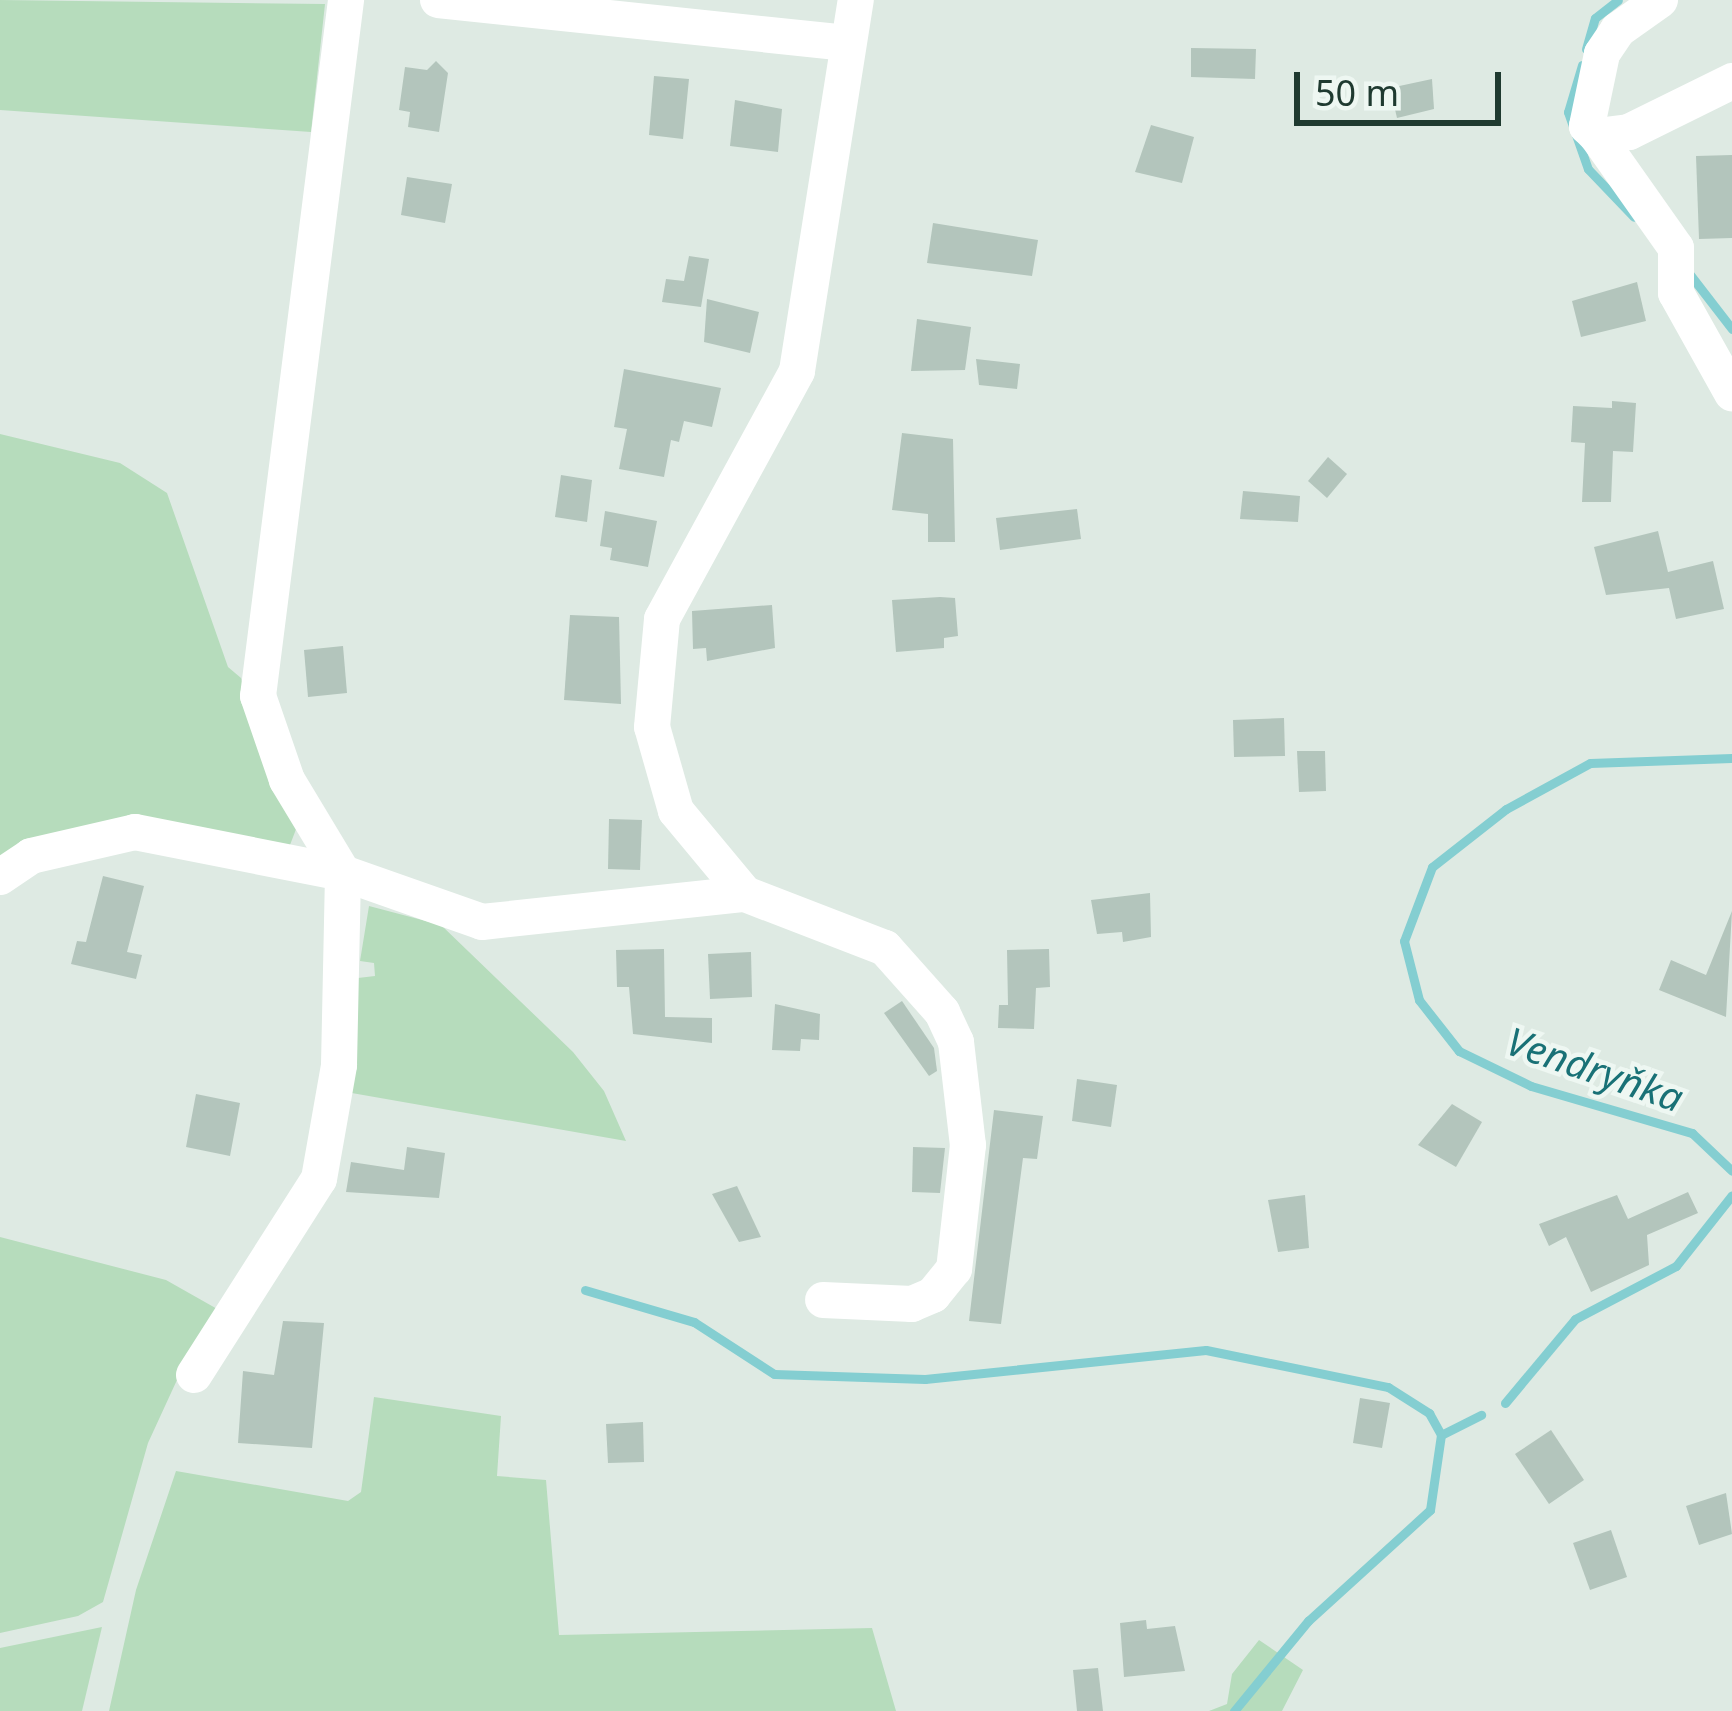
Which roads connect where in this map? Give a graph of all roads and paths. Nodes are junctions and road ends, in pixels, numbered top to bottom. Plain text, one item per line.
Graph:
1 (346, 0) edge
2 (439, 0) edge
3 (856, 0) edge
4 (1660, 0) edge
5 (845, 43) junction
6 (1732, 81) edge
7 (1597, 136) junction
8 (1732, 393) edge
9 (343, 874) junction
10 (0, 877) edge
11 (746, 894) junction
12 (823, 1300) dead end
13 (194, 1375) dead end

1 - 9 street
2 - 5 street
3 - 5 street
4 - 7 street
5 - 11 street
6 - 7 street
7 - 8 street
9 - 10 street
9 - 11 street
9 - 13 street
11 - 12 street

